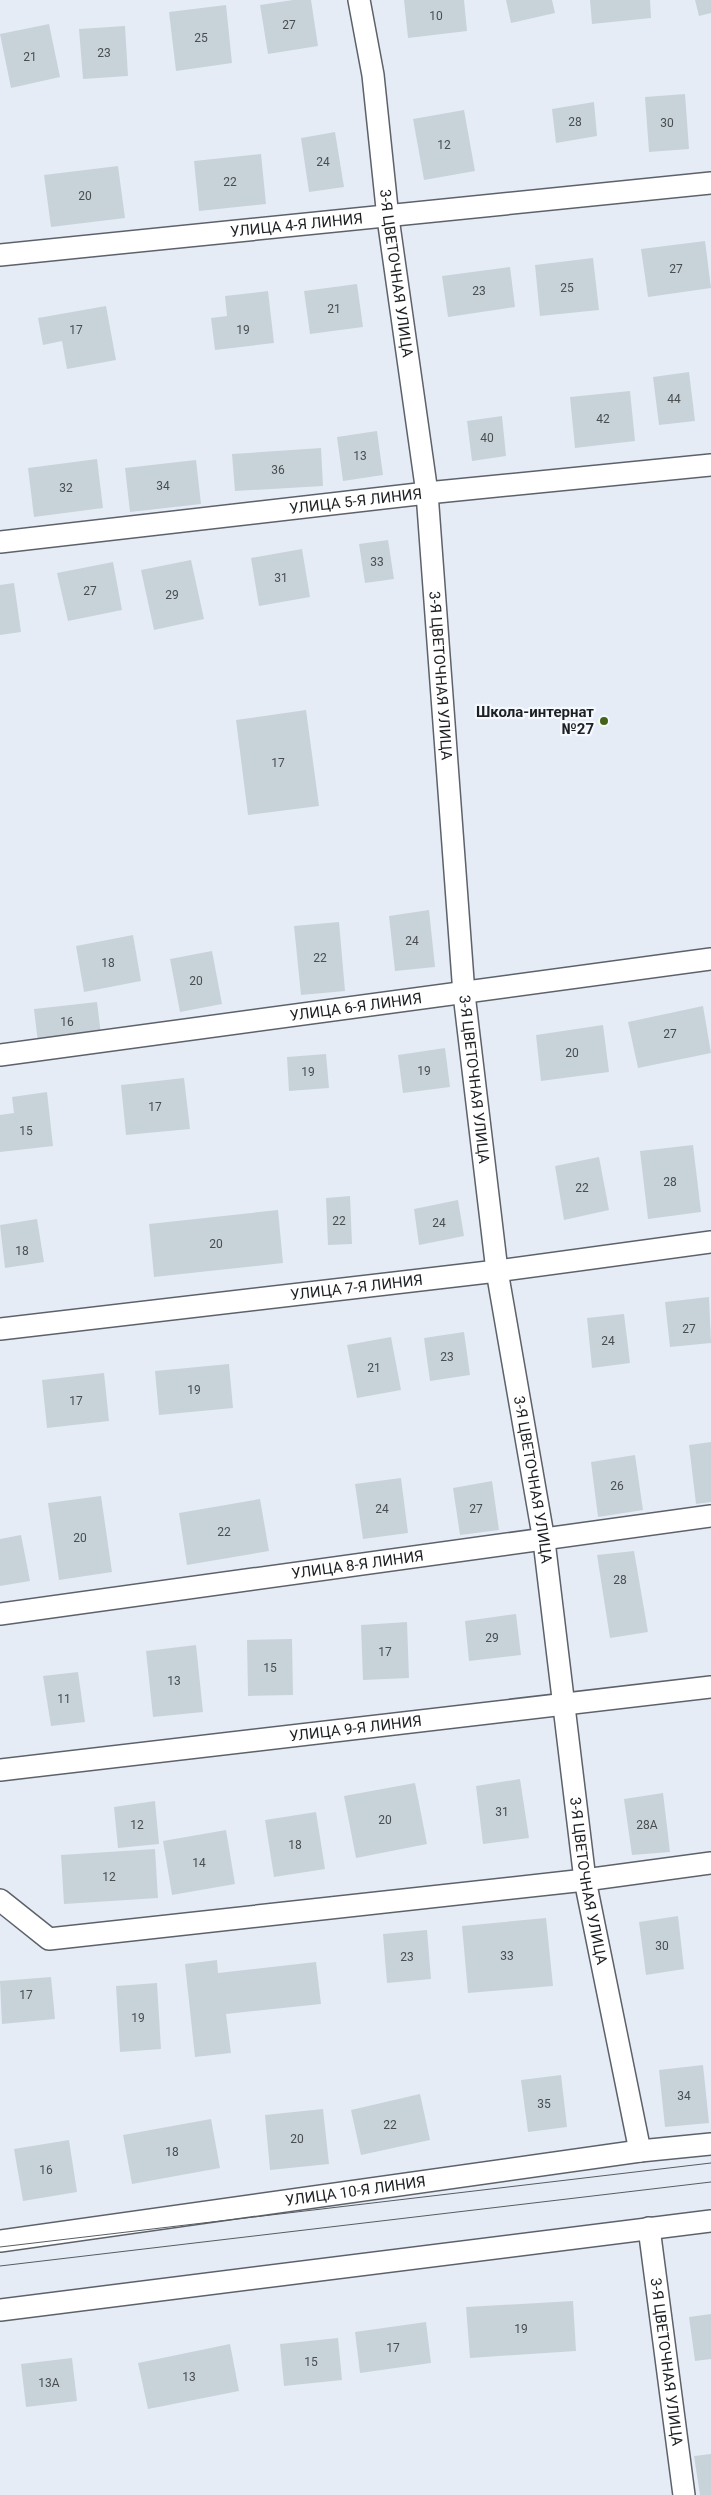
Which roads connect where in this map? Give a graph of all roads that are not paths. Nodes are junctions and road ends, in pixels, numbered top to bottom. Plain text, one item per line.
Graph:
1 (359, 0) edge
2 (711, 183) edge
3 (388, 218) junction
4 (0, 255) edge
5 (711, 465) edge
6 (427, 493) junction
7 (0, 542) edge
8 (711, 959) edge
9 (464, 994) junction
10 (0, 1054) edge
11 (711, 1242) edge
12 (497, 1271) junction
13 (0, 1328) edge
14 (711, 1516) edge
15 (544, 1541) junction
16 (3, 1613) edge
17 (711, 1687) edge
18 (564, 1705) junction
19 (0, 1770) edge
20 (711, 1863) edge
21 (585, 1880) junction
22 (0, 1900) edge
23 (711, 2144) edge
24 (640, 2152) junction
25 (711, 2220) edge
26 (649, 2228) junction
27 (0, 2241) edge
28 (0, 2310) edge
29 (684, 2495) edge

1 - 3 lane, 3-Я ЦВЕТОЧНАЯ УЛИЦА
2 - 3 lane, УЛИЦА 4-Я ЛИНИЯ
3 - 4 lane, УЛИЦА 4-Я ЛИНИЯ
3 - 6 lane, 3-Я ЦВЕТОЧНАЯ УЛИЦА
5 - 6 lane, УЛИЦА 5-Я ЛИНИЯ
6 - 7 lane, УЛИЦА 5-Я ЛИНИЯ
6 - 9 lane, 3-Я ЦВЕТОЧНАЯ УЛИЦА
8 - 9 lane, УЛИЦА 6-Я ЛИНИЯ
9 - 10 lane, УЛИЦА 6-Я ЛИНИЯ
9 - 12 lane, 3-Я ЦВЕТОЧНАЯ УЛИЦА
11 - 12 lane, УЛИЦА 7-Я ЛИНИЯ
12 - 13 lane, УЛИЦА 7-Я ЛИНИЯ
12 - 15 lane, 3-Я ЦВЕТОЧНАЯ УЛИЦА
14 - 15 lane, УЛИЦА 8-Я ЛИНИЯ
15 - 16 lane, УЛИЦА 8-Я ЛИНИЯ
15 - 18 lane, 3-Я ЦВЕТОЧНАЯ УЛИЦА
17 - 18 lane, УЛИЦА 9-Я ЛИНИЯ
18 - 19 lane, УЛИЦА 9-Я ЛИНИЯ
18 - 21 lane, 3-Я ЦВЕТОЧНАЯ УЛИЦА
20 - 21 lane
21 - 22 lane
21 - 24 lane, 3-Я ЦВЕТОЧНАЯ УЛИЦА
23 - 24 lane, УЛИЦА 10-Я ЛИНИЯ
24 - 27 lane, УЛИЦА 10-Я ЛИНИЯ
25 - 26 lane
26 - 28 lane
26 - 29 lane, 3-Я ЦВЕТОЧНАЯ УЛИЦА

